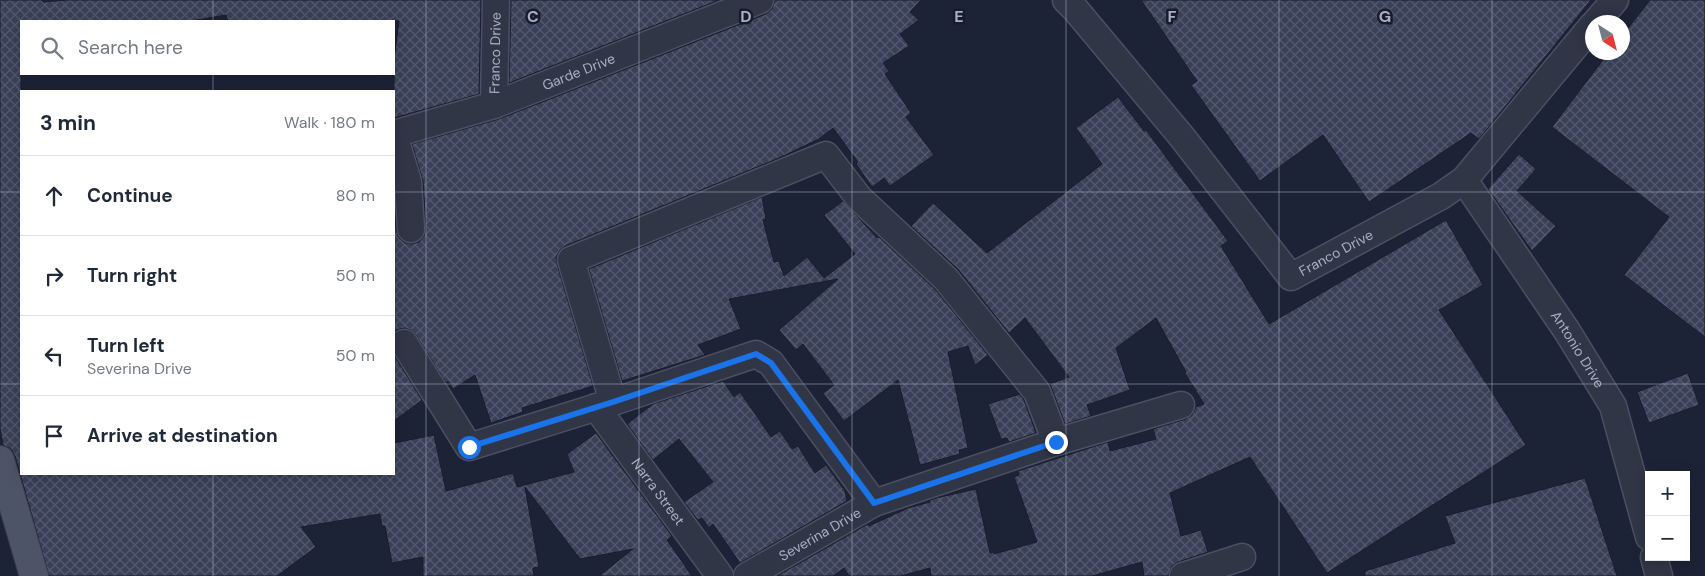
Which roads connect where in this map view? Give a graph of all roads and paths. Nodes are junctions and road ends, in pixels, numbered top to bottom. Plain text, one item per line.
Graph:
1 (496, 0) edge
2 (760, 0) edge
3 (1066, 0) edge
4 (1614, 0) edge
5 (1602, 15) edge
6 (1585, 34) edge
7 (494, 105) junction
8 (395, 135) edge
9 (395, 138) edge
10 (1464, 180) junction
11 (411, 229) dead end
12 (404, 343) dead end
13 (605, 405) junction
14 (1180, 405) dead end
15 (1056, 442) junction
16 (0, 460) edge
17 (4, 488) edge
18 (874, 503) junction
19 (1645, 522) edge
20 (1242, 557) dead end
21 (1655, 561) edge
22 (34, 576) edge
23 (720, 576) edge
24 (747, 576) edge
25 (1183, 576) edge
26 (1659, 576) edge

1 - 7 street, Franco Drive
2 - 7 street, Garde Drive
3 - 10 street, Franco Drive
4 - 5 street
6 - 10 street, Franco Drive
7 - 8 street, Garde Drive
9 - 11 street
10 - 19 street, Antonio Drive
12 - 13 street
13 - 15 street, Narra Street
13 - 18 street
13 - 23 street, Narra Street
14 - 15 street, Severina Drive
15 - 18 street, Severina Drive
16 - 17 main road
17 - 22 main road
18 - 24 street, Severina Drive
20 - 25 street
21 - 26 street

